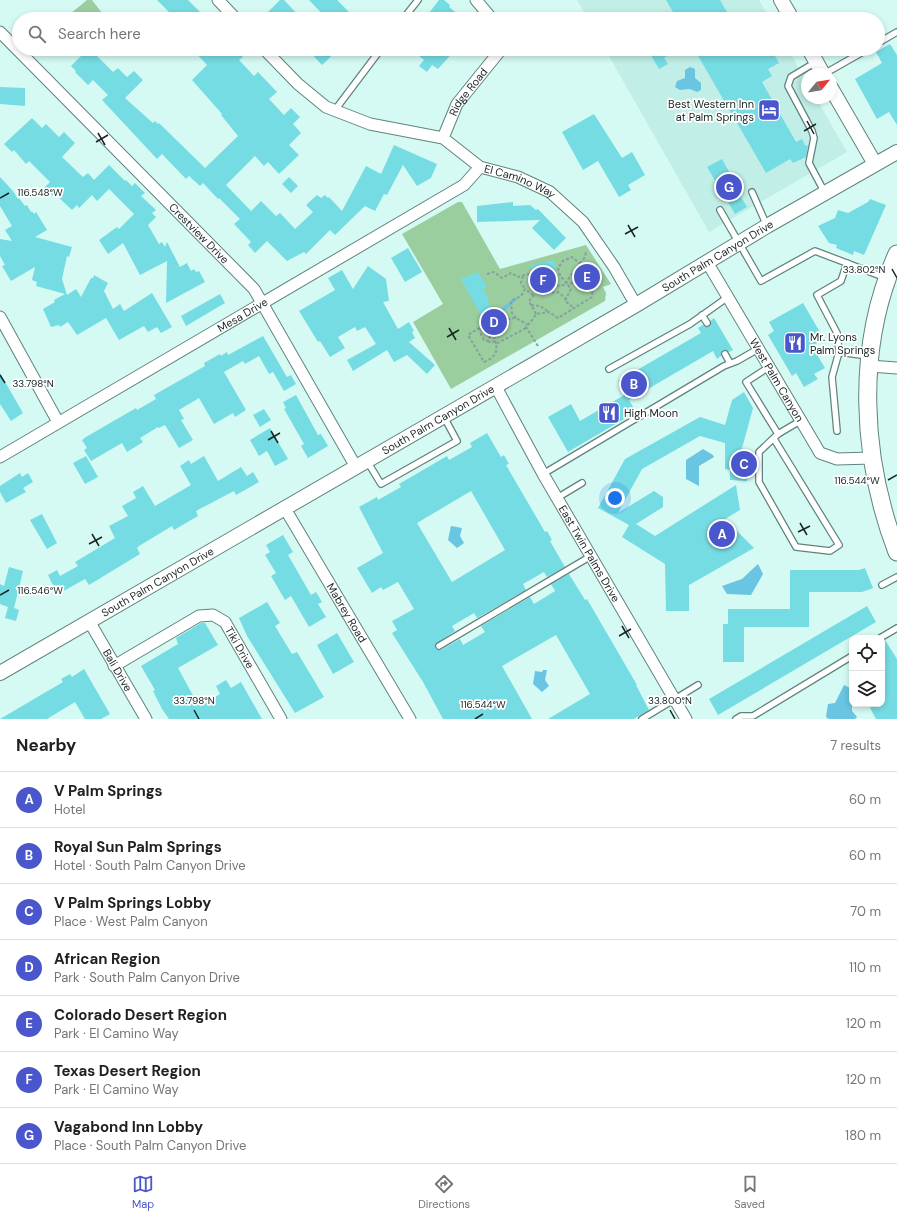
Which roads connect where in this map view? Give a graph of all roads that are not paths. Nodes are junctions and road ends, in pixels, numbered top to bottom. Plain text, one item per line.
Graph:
1 (218, 0) edge
2 (418, 0) edge
3 (476, 0) edge
4 (780, 0) edge
5 (229, 12) edge
6 (409, 12) edge
7 (486, 12) edge
8 (788, 12) edge
9 (0, 32) edge
10 (897, 32) edge
11 (885, 39) edge
12 (12, 44) edge
13 (24, 56) edge
14 (271, 56) edge
15 (376, 56) edge
16 (494, 56) edge
17 (813, 56) edge
18 (855, 56) edge
19 (816, 62) junction
20 (820, 68) edge
21 (834, 68) edge
22 (837, 98) edge
23 (335, 110) junction
24 (443, 138) junction
25 (897, 152) edge
26 (875, 164) junction
27 (897, 164) edge
28 (480, 167) junction
29 (752, 192) dead end
30 (825, 193) junction
31 (720, 210) dead end
32 (767, 226) junction
33 (739, 242) junction
34 (897, 254) edge
35 (707, 262) junction
36 (847, 263) junction
37 (888, 279) junction
38 (728, 297) junction
39 (262, 303) junction
40 (636, 305) junction
41 (702, 315) junction
42 (0, 317) edge
43 (707, 323) dead end
44 (758, 349) junction
45 (839, 352) junction
46 (725, 354) dead end
47 (870, 361) junction
48 (730, 363) junction
49 (769, 367) junction
50 (897, 368) edge
51 (609, 369) dead end
52 (496, 387) junction
53 (444, 417) junction
54 (800, 421) junction
55 (58, 422) junction
56 (837, 431) dead end
57 (776, 437) junction
58 (0, 457) edge
59 (872, 458) junction
60 (361, 464) junction
61 (543, 474) junction
62 (582, 483) dead end
63 (557, 498) junction
64 (284, 507) junction
65 (897, 552) edge
66 (591, 556) junction
67 (897, 577) edge
68 (882, 585) dead end
69 (89, 621) junction
70 (897, 628) edge
71 (885, 635) edge
72 (439, 646) dead end
73 (849, 658) edge
74 (114, 666) junction
75 (0, 673) edge
76 (698, 685) dead end
77 (675, 700) junction
78 (146, 719) edge
79 (281, 719) edge
80 (410, 719) edge
81 (642, 719) edge
82 (686, 719) edge
83 (736, 719) edge

1 - 5 street
2 - 6 lane
3 - 7 street
4 - 8 street
9 - 12 street, Crestview Drive
10 - 11 lane
13 - 39 street, Crestview Drive
14 - 23 street, El Camino Way
15 - 23 lane
16 - 24 street, Ridge Road
17 - 19 street
18 - 21 lane
19 - 20 street
19 - 30 lane
22 - 26 street
23 - 24 street, El Camino Way
24 - 28 street, El Camino Way
25 - 26 street, South Palm Canyon Drive
26 - 27 street
26 - 30 street, South Palm Canyon Drive
28 - 39 street, Mesa Drive
28 - 40 street, El Camino Way
29 - 32 lane
30 - 32 street, South Palm Canyon Drive
31 - 33 lane
32 - 33 street, South Palm Canyon Drive
33 - 35 street, South Palm Canyon Drive
33 - 36 lane
34 - 37 main road
35 - 38 street, West Palm Canyon
35 - 40 street, South Palm Canyon Drive
36 - 37 lane
36 - 45 lane
37 - 47 main road
38 - 41 lane
38 - 44 street, West Palm Canyon
39 - 55 street, Mesa Drive
39 - 60 street, Crestview Drive
40 - 52 street, South Palm Canyon Drive
41 - 43 lane
41 - 51 lane
42 - 55 street
44 - 48 lane
44 - 49 street, West Palm Canyon
45 - 47 lane
45 - 56 lane
46 - 48 lane
47 - 50 street
47 - 59 main road
48 - 61 lane
49 - 54 street, West Palm Canyon
49 - 57 lane
52 - 53 street, South Palm Canyon Drive
52 - 61 street, East Twin Palms Drive
53 - 60 street, South Palm Canyon Drive
53 - 60 lane
54 - 57 lane
54 - 59 street, West Palm Canyon
55 - 58 street, Mesa Drive
57 - 57 lane
59 - 65 main road
60 - 64 street, South Palm Canyon Drive
61 - 63 street, East Twin Palms Drive
62 - 63 lane
63 - 66 street, East Twin Palms Drive
64 - 69 street, South Palm Canyon Drive
64 - 80 street, Mabrey Road
66 - 72 lane
66 - 77 street, East Twin Palms Drive
67 - 68 lane
69 - 74 street, Bali Drive
69 - 75 street, South Palm Canyon Drive
70 - 71 lane
73 - 83 lane
74 - 78 street, Bali Drive
74 - 79 street, Tiki Drive
76 - 77 lane
77 - 81 lane
77 - 82 street, East Twin Palms Drive

